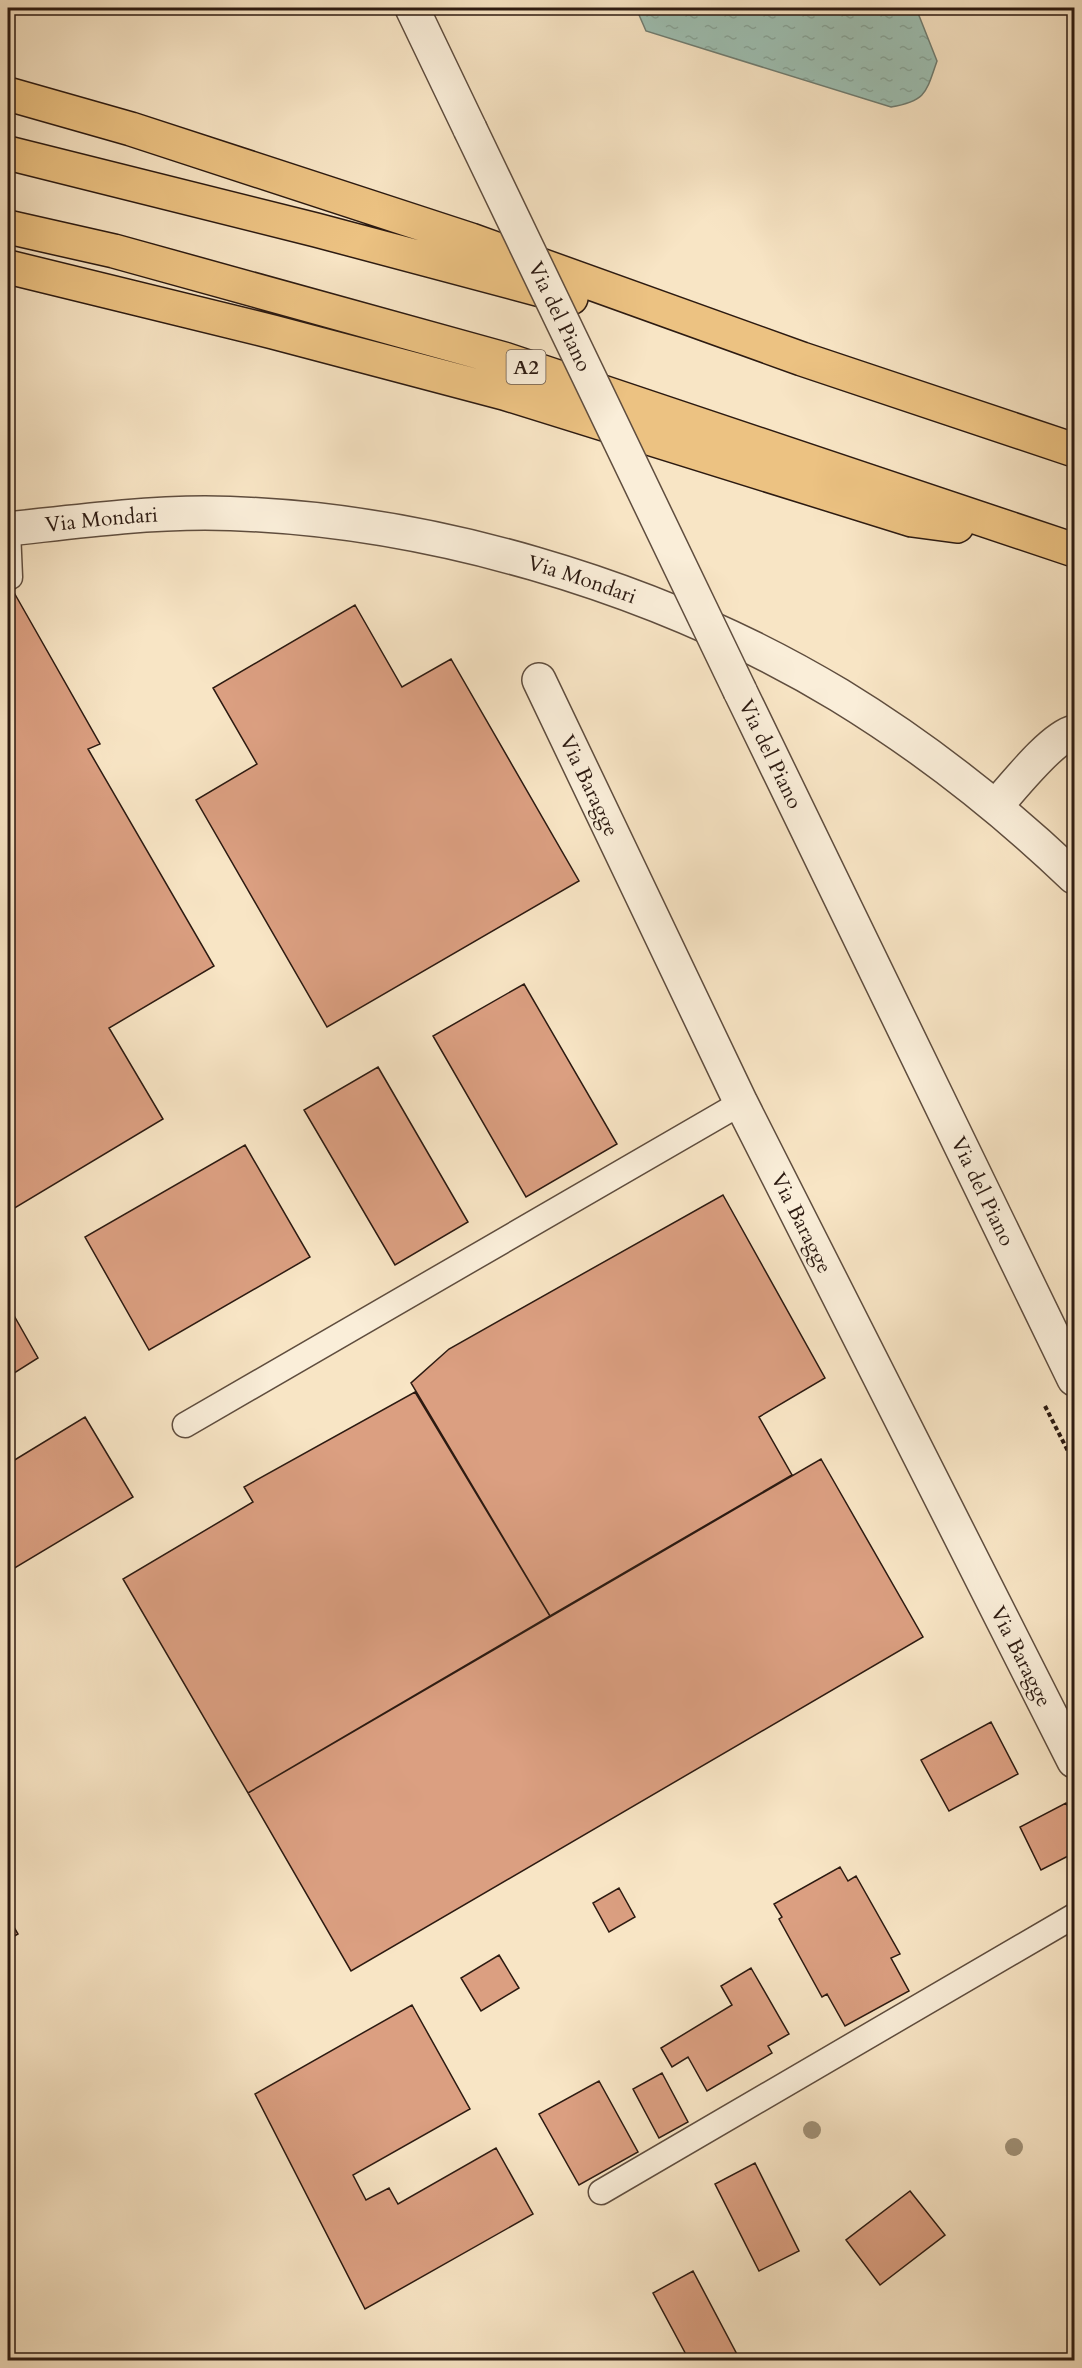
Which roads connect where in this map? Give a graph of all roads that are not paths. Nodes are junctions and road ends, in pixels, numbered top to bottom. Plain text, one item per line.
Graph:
1 (412, 8) edge
2 (8, 94) edge
3 (8, 153) edge
4 (8, 227) edge
5 (8, 267) edge
6 (802, 359) junction
7 (1074, 450) edge
8 (8, 530) edge
9 (1035, 536) junction
10 (1074, 550) edge
11 (8, 578) edge
12 (539, 680) dead end
13 (1074, 732) edge
14 (996, 806) junction
15 (1074, 877) edge
16 (741, 1103) junction
17 (1074, 1379) edge
18 (185, 1425) dead end
19 (1074, 1761) edge
20 (1074, 1916) edge
21 (602, 2192) dead end

1 - 17 street, Via del Piano, bridge
2 - 6 highway
3 - 6 highway
4 - 9 highway, A2
5 - 9 highway, A2
6 - 7 highway
8 - 11 lane
8 - 14 street, Via Mondari
9 - 10 highway, A2
12 - 16 street, Via Baragge
13 - 14 street
14 - 15 street, Via Mondari
16 - 18 lane
16 - 19 street, Via Baragge
20 - 21 lane

